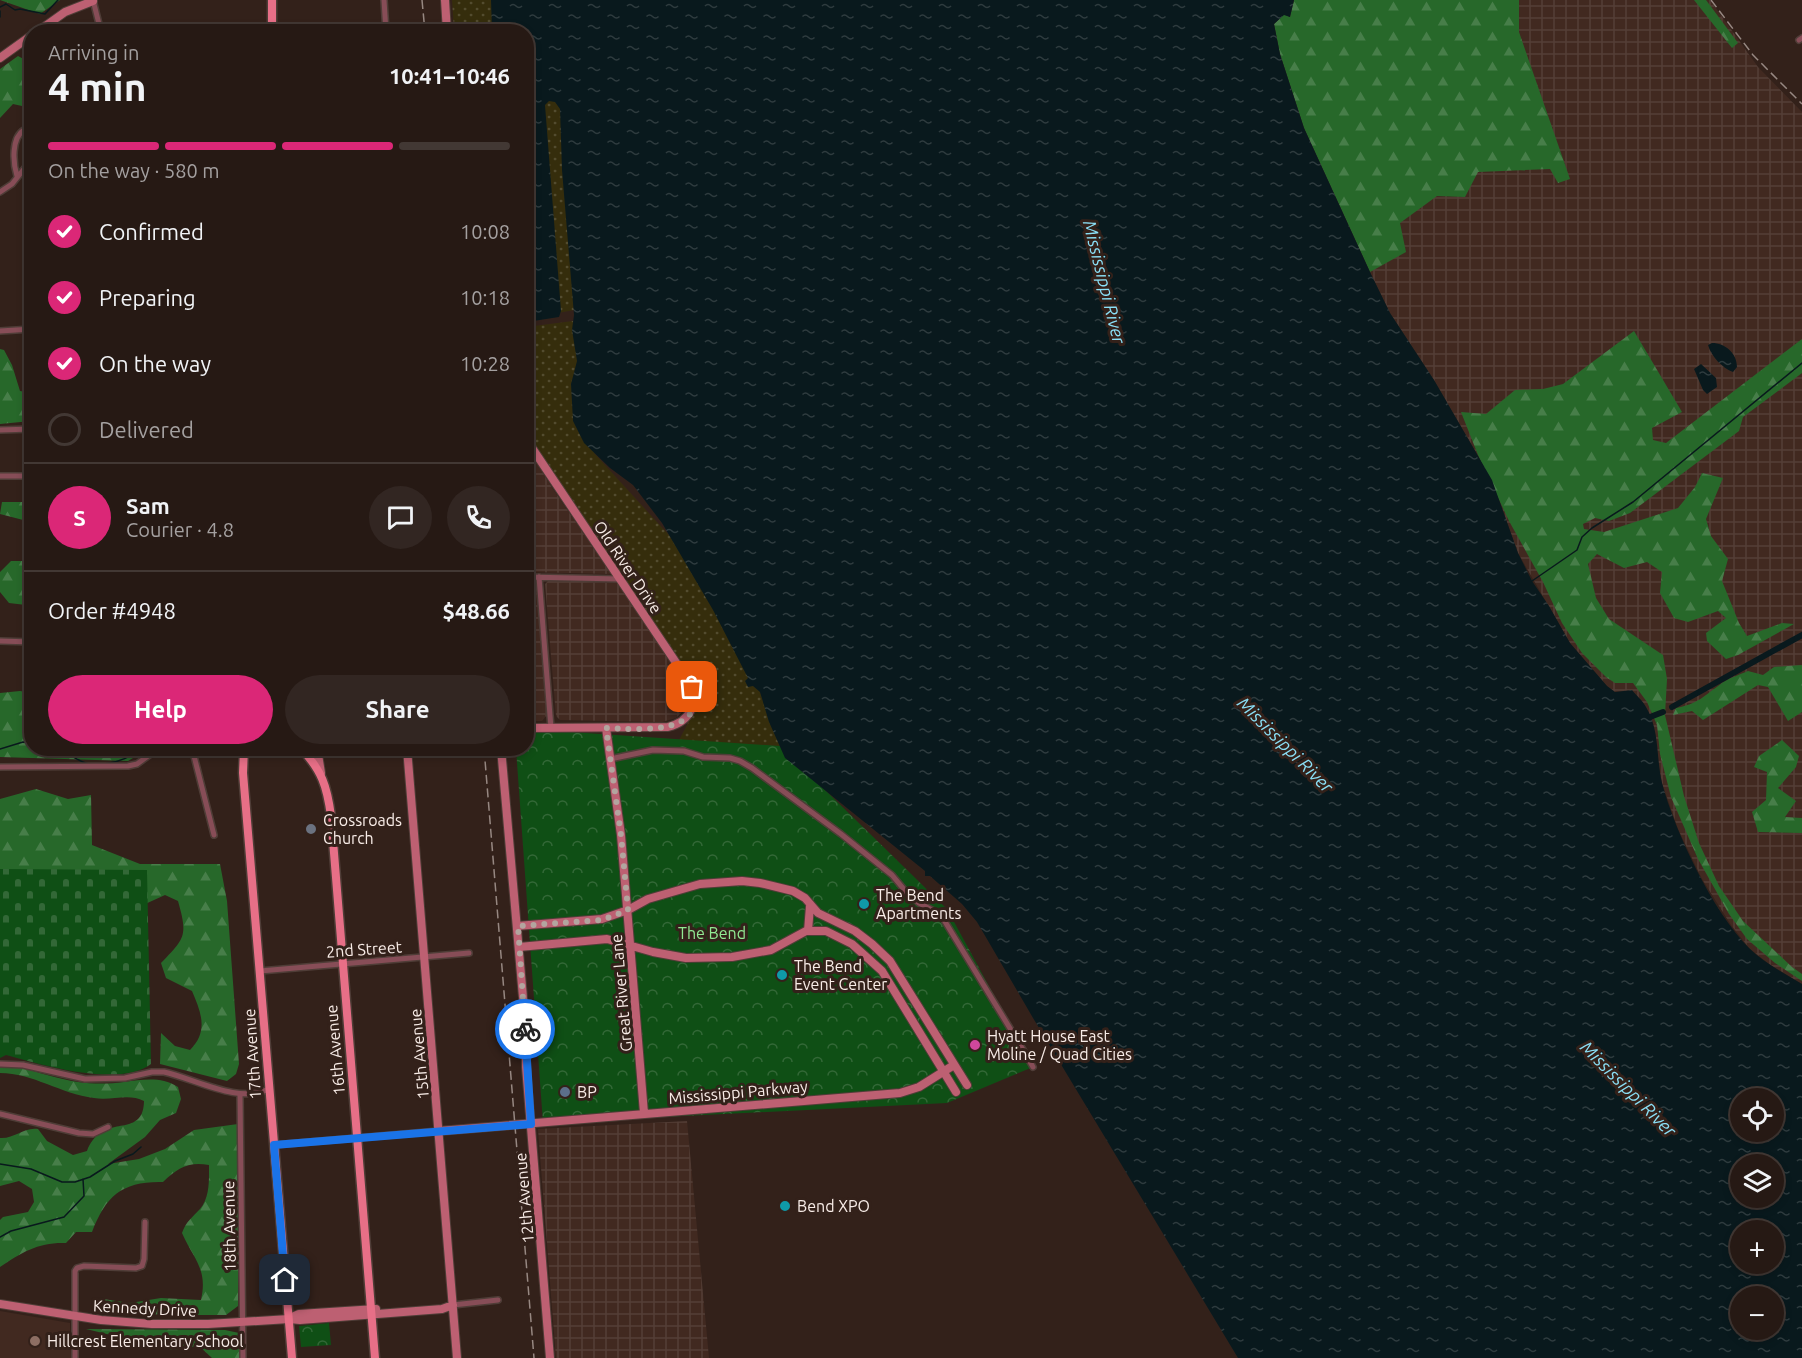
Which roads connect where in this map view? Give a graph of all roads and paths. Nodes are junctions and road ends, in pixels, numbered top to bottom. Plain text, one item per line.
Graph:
1 (95, 0) edge
2 (272, 0) edge
3 (384, 0) edge
4 (445, 0) edge
5 (48, 24) edge
6 (99, 24) edge
7 (272, 24) edge
8 (386, 24) edge
9 (446, 24) edge
10 (24, 41) edge
11 (0, 58) edge
12 (24, 130) edge
13 (24, 168) edge
14 (17, 176) junction
15 (0, 192) edge
16 (24, 330) edge
17 (0, 331) edge
18 (24, 429) edge
19 (0, 430) edge
20 (534, 451) edge
21 (0, 476) edge
22 (24, 476) edge
23 (534, 577) edge
24 (539, 577) junction
25 (620, 579) junction
26 (0, 641) edge
27 (24, 642) edge
28 (534, 728) edge
29 (551, 728) junction
30 (606, 728) junction
31 (147, 756) edge
32 (194, 756) edge
33 (244, 756) edge
34 (308, 756) edge
35 (318, 756) edge
36 (407, 756) edge
37 (502, 756) edge
38 (610, 759) junction
39 (0, 766) edge
40 (322, 776) junction
41 (214, 835) dead end
42 (810, 906) junction
43 (628, 910) junction
44 (518, 926) junction
45 (808, 931) junction
46 (630, 946) junction
47 (519, 947) junction
48 (469, 953) dead end
49 (424, 958) junction
50 (343, 964) junction
51 (260, 971) junction
52 (0, 1064) edge
53 (954, 1065) junction
54 (1033, 1067) dead end
55 (943, 1072) junction
56 (967, 1085) dead end
57 (269, 1089) junction
58 (956, 1092) dead end
59 (240, 1094) junction
60 (644, 1113) junction
61 (0, 1114) edge
62 (531, 1124) junction
63 (108, 1127) dead end
64 (439, 1131) junction
65 (357, 1138) junction
66 (274, 1145) junction
67 (145, 1222) dead end
68 (498, 1300) dead end
69 (0, 1304) edge
70 (453, 1305) junction
71 (372, 1312) junction
72 (74, 1316) junction
73 (289, 1319) junction
74 (242, 1323) junction
75 (75, 1358) edge
76 (243, 1358) edge
77 (292, 1358) edge
78 (375, 1358) edge
79 (458, 1358) edge
80 (550, 1358) edge

1 - 5 street
1 - 6 street
2 - 7 main road
3 - 8 street
4 - 9 street
10 - 11 street
12 - 14 street
13 - 14 street
14 - 15 street
16 - 17 street
18 - 19 street
20 - 25 street, Old River Drive
21 - 22 street
23 - 24 street
24 - 25 street
24 - 29 street
25 - 30 street, Old River Drive
26 - 27 street
28 - 29 street
29 - 30 street
30 - 38 street, Great River Lane
31 - 39 street
32 - 41 street
33 - 51 main road, 17th Avenue
34 - 40 main road, 16th Avenue
35 - 40 street
36 - 49 street, 15th Avenue
37 - 44 street, 12th Avenue
38 - 43 street, Great River Lane
38 - 54 street
40 - 50 main road, 16th Avenue
42 - 43 street
42 - 45 street
42 - 53 street
43 - 44 street
43 - 46 street, Great River Lane
44 - 47 street, 12th Avenue
45 - 46 street
45 - 55 street
46 - 47 street
46 - 60 street, Great River Lane
47 - 62 street, 12th Avenue
48 - 49 street, 2nd Street
49 - 50 street, 2nd Street
49 - 64 street, 15th Avenue
50 - 51 street, 2nd Street
50 - 65 main road, 16th Avenue
51 - 57 main road, 17th Avenue
52 - 59 street
53 - 55 street, Mississippi Parkway
53 - 56 street
55 - 58 street
55 - 60 street, Mississippi Parkway
57 - 59 street
57 - 66 main road, 17th Avenue
59 - 74 street, 18th Avenue
60 - 62 street, Mississippi Parkway
61 - 63 street
62 - 64 street, Mississippi Parkway
62 - 80 street, 12th Avenue
64 - 65 street
64 - 70 street, 15th Avenue
65 - 66 street
65 - 71 main road, 16th Avenue
66 - 73 main road, 17th Avenue
67 - 72 street
68 - 70 street, Kennedy Drive
69 - 72 street, Kennedy Drive
70 - 71 street, Kennedy Drive
70 - 79 street, 15th Avenue
71 - 73 street, Kennedy Drive
71 - 78 main road, 16th Avenue
72 - 74 street, Kennedy Drive
72 - 75 street
73 - 74 street, Kennedy Drive
73 - 77 main road, 17th Avenue
74 - 76 street, 18th Avenue

